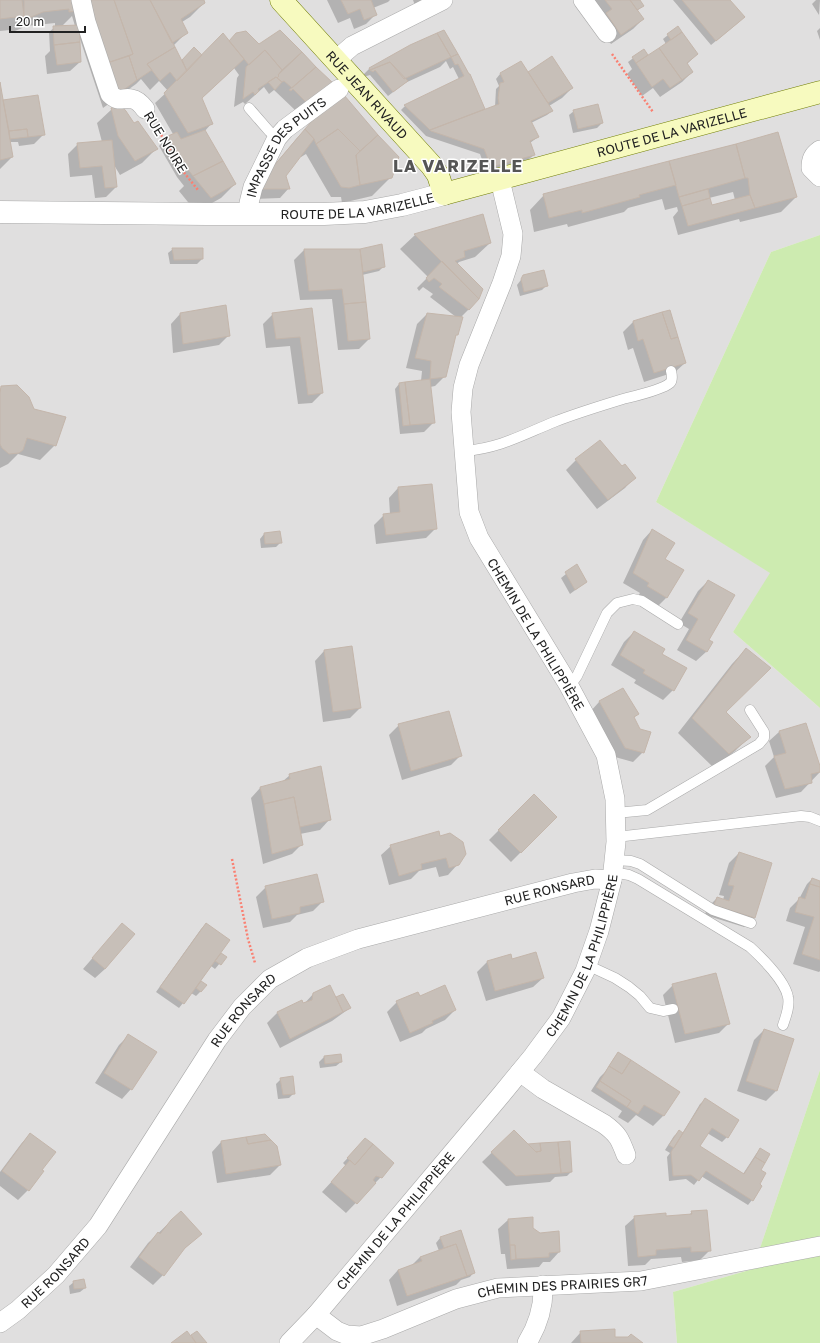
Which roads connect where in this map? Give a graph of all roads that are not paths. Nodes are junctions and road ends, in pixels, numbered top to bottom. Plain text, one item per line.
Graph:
1 (81, 0) edge
2 (281, 0) edge
3 (443, 0) edge
4 (583, 0) edge
5 (607, 33) road end
6 (336, 60) junction
7 (339, 89) dead end
8 (819, 96) edge
9 (249, 108) dead end
10 (146, 109) road end
11 (277, 138) junction
12 (820, 150) edge
13 (820, 177) edge
14 (500, 180) junction
15 (444, 194) junction
16 (0, 212) edge
17 (249, 214) junction
18 (671, 371) dead end
19 (464, 451) junction
20 (678, 624) dead end
21 (568, 684) junction
22 (750, 710) dead end
23 (616, 813) junction
24 (820, 821) edge
25 (616, 837) junction
26 (613, 870) junction
27 (751, 923) dead end
28 (587, 965) junction
29 (673, 1010) dead end
30 (783, 1025) dead end
31 (520, 1072) junction
32 (626, 1155) dead end
33 (820, 1246) edge
34 (543, 1285) junction
35 (316, 1315) junction
36 (0, 1323) edge
37 (363, 1339) edge
38 (289, 1343) edge
39 (527, 1343) edge

1 - 10 street, RUE NOIRE
2 - 6 main road, RUE JEAN RIVAUD
3 - 6 street
4 - 5 street
6 - 15 main road, RUE JEAN RIVAUD
7 - 11 street, IMPASSE DES PUITS
8 - 14 main road, ROUTE DE LA VARIZELLE
9 - 11 lane
11 - 17 street, IMPASSE DES PUITS
12 - 13 street
14 - 15 main road, ROUTE DE LA VARIZELLE
14 - 19 street, CHEMIN DE LA PHILIPPIÈRE
15 - 17 street, ROUTE DE LA VARIZELLE
16 - 17 street, ROUTE DE LA VARIZELLE
18 - 19 lane
19 - 21 street, CHEMIN DE LA PHILIPPIÈRE
20 - 21 lane
21 - 23 street, CHEMIN DE LA PHILIPPIÈRE
22 - 23 lane
23 - 25 street, CHEMIN DE LA PHILIPPIÈRE
24 - 25 lane
25 - 26 street, CHEMIN DE LA PHILIPPIÈRE
26 - 27 lane
26 - 28 street, CHEMIN DE LA PHILIPPIÈRE
26 - 30 lane
26 - 36 street, RUE RONSARD
28 - 29 lane
28 - 31 street, CHEMIN DE LA PHILIPPIÈRE
31 - 32 street
31 - 35 street, CHEMIN DE LA PHILIPPIÈRE
33 - 34 street, CHEMIN DES PRAIRIES GR7
34 - 37 street, CHEMIN DES PRAIRIES GR7
34 - 39 street
35 - 37 street, CHEMIN DES PRAIRIES GR7
35 - 38 street, CHEMIN DE LA PHILIPPIÈRE

